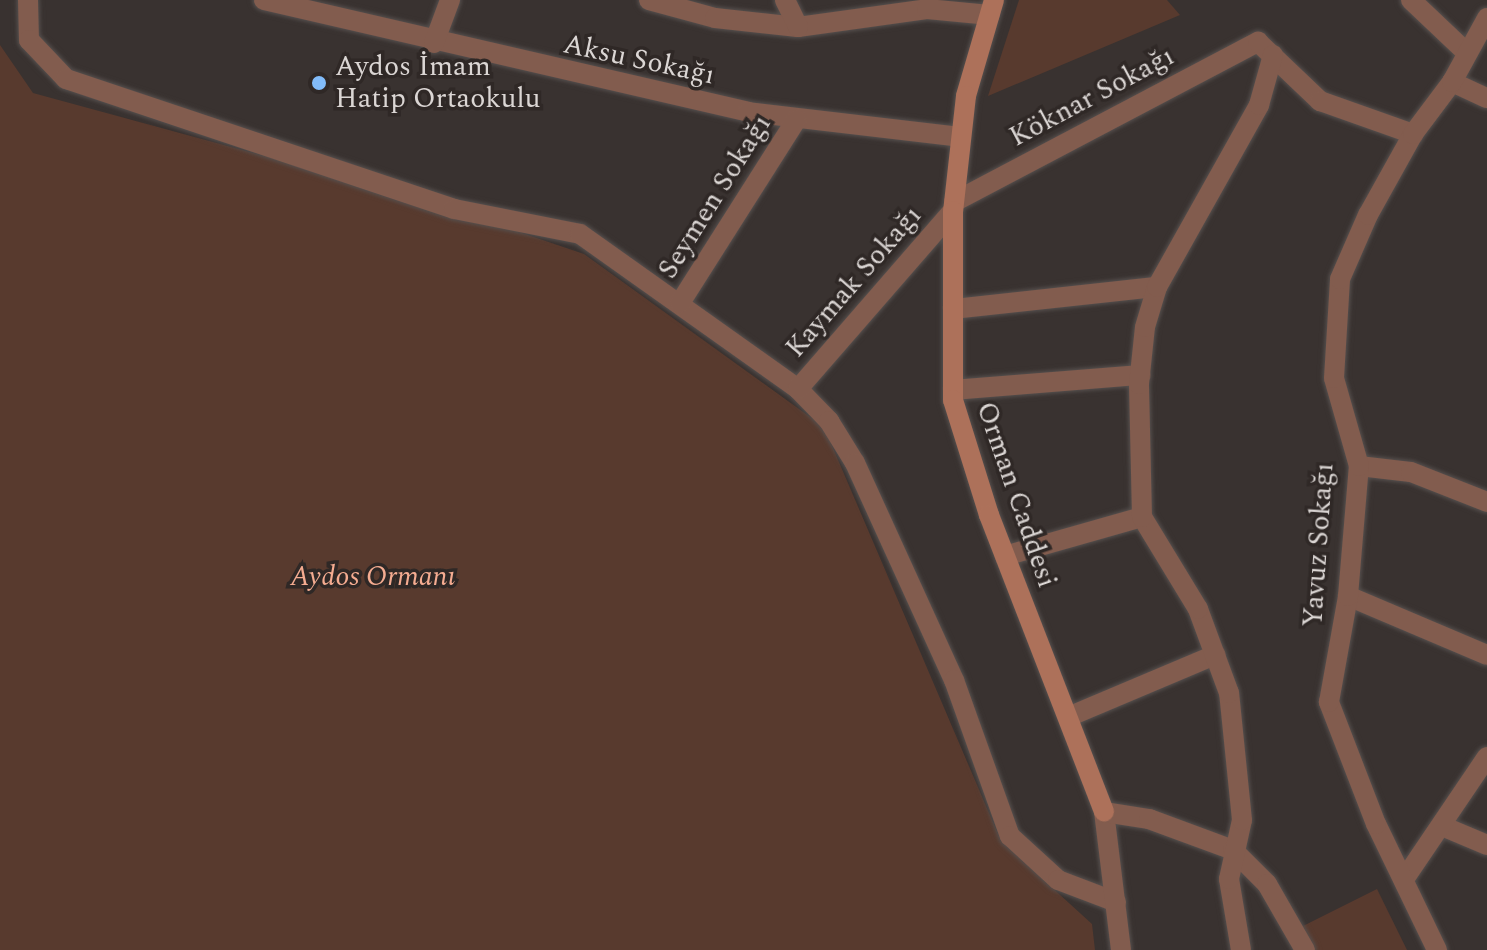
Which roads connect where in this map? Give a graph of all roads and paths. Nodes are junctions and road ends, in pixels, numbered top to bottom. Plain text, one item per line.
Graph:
1 (28, 0) edge
2 (264, 0) edge
3 (450, 0) edge
4 (649, 0) edge
5 (785, 0) edge
6 (1411, 0) edge
7 (992, 8) edge
8 (1487, 18) edge
9 (798, 27) junction
10 (434, 43) junction
11 (1265, 48) junction
12 (1467, 53) junction
13 (1452, 82) junction
14 (1487, 98) edge
15 (796, 120) junction
16 (1413, 134) junction
17 (961, 137) junction
18 (954, 206) junction
19 (1157, 287) junction
20 (680, 303) junction
21 (953, 309) junction
22 (1140, 375) junction
23 (798, 389) junction
24 (953, 390) junction
25 (1359, 466) junction
26 (1487, 502) edge
27 (1142, 517) junction
28 (1005, 556) junction
29 (1348, 596) junction
30 (1215, 655) junction
31 (1487, 655) edge
32 (1068, 717) junction
33 (1487, 757) edge
34 (1104, 812) junction
35 (1442, 826) junction
36 (1487, 845) edge
37 (1233, 850) junction
38 (1405, 878) junction
39 (1116, 902) junction
40 (1121, 950) edge
41 (1241, 950) edge
42 (1305, 950) edge
43 (1437, 950) edge

1 - 20 street
2 - 10 street, Aksu Sokağı
3 - 10 street
4 - 9 street
5 - 9 street
6 - 12 street
7 - 9 street
7 - 17 street, Orman Caddesi
8 - 12 street, Yavuz Sokağı
10 - 15 street, Aksu Sokağı
11 - 16 street
11 - 18 street, Köknar Sokağı
11 - 19 street
12 - 13 street, Yavuz Sokağı
13 - 14 street
13 - 16 street, Yavuz Sokağı
15 - 17 street, Aksu Sokağı
15 - 20 street, Seymen Sokağı
16 - 25 street, Yavuz Sokağı
17 - 18 street, Orman Caddesi
18 - 21 street, Orman Caddesi
18 - 23 street, Kaymak Sokağı
19 - 21 street
19 - 22 street
20 - 23 street
21 - 24 street, Orman Caddesi
22 - 24 street
22 - 27 street
23 - 39 street
24 - 28 street, Orman Caddesi
25 - 26 street
25 - 29 street, Yavuz Sokağı
27 - 28 street
27 - 30 street
28 - 32 street, Orman Caddesi
29 - 31 street
29 - 38 street, Yavuz Sokağı
30 - 32 street
30 - 37 street
32 - 34 street, Orman Caddesi
33 - 35 street
34 - 37 street
34 - 39 street, Orman Caddesi
35 - 36 street
35 - 38 street
37 - 41 street
37 - 42 street
38 - 43 street, Yavuz Sokağı
39 - 40 street, Orman Caddesi

